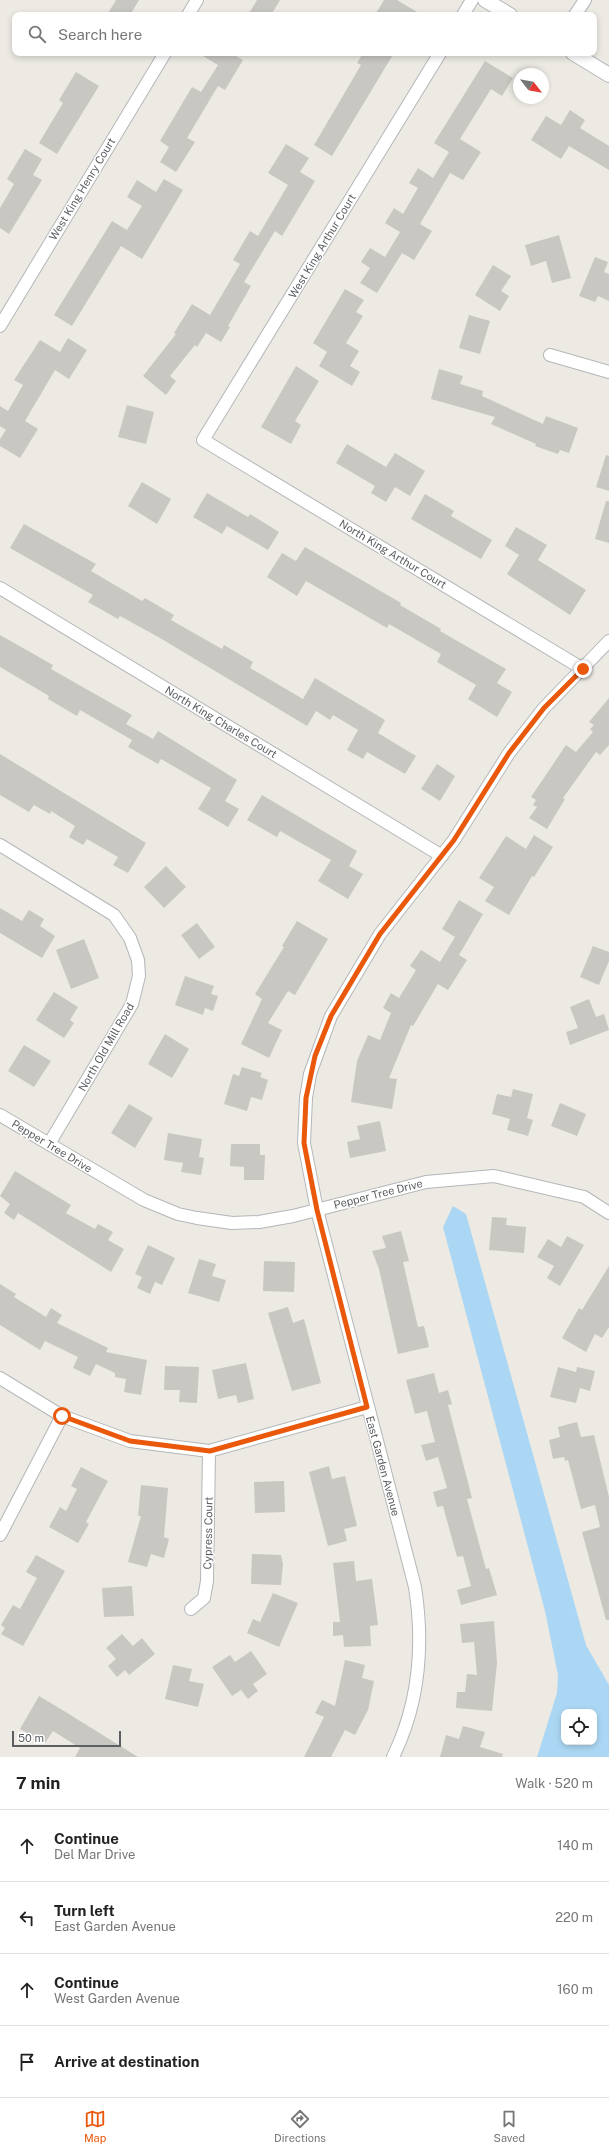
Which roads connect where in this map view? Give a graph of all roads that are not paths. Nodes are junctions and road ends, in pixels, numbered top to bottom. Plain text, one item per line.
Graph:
1 (197, 0) edge
2 (472, 0) edge
3 (485, 0) edge
4 (585, 0) edge
5 (190, 12) edge
6 (465, 12) edge
7 (505, 12) edge
8 (577, 12) edge
9 (163, 56) edge
10 (438, 56) edge
11 (578, 56) edge
12 (609, 75) edge
13 (0, 326) edge
14 (550, 354) dead end
15 (609, 372) edge
16 (203, 440) joint
17 (0, 588) edge
18 (609, 642) edge
19 (583, 669) junction
20 (0, 845) edge
21 (442, 856) junction
22 (0, 1115) edge
23 (49, 1144) junction
24 (317, 1210) junction
25 (609, 1213) edge
26 (0, 1378) edge
27 (367, 1407) junction
28 (62, 1416) junction
29 (210, 1451) junction
30 (0, 1535) edge
31 (191, 1609) dead end
32 (393, 1757) edge

1 - 5 street
2 - 6 street
3 - 7 street
4 - 8 street
9 - 13 street, West King Henry Court
10 - 16 street, West King Arthur Court
11 - 12 street
14 - 15 street
16 - 19 street, North King Arthur Court
17 - 21 street, North King Charles Court
18 - 19 street, East Garden Avenue
19 - 21 street, East Garden Avenue
20 - 23 street, North Old Mill Road
21 - 24 street, East Garden Avenue
22 - 23 street, Pepper Tree Drive
23 - 24 street, Pepper Tree Drive
24 - 25 street, Pepper Tree Drive
24 - 27 street, East Garden Avenue
26 - 28 street
27 - 29 street
27 - 32 street, East Garden Avenue
28 - 29 street
28 - 30 street
29 - 31 street, Cypress Court

